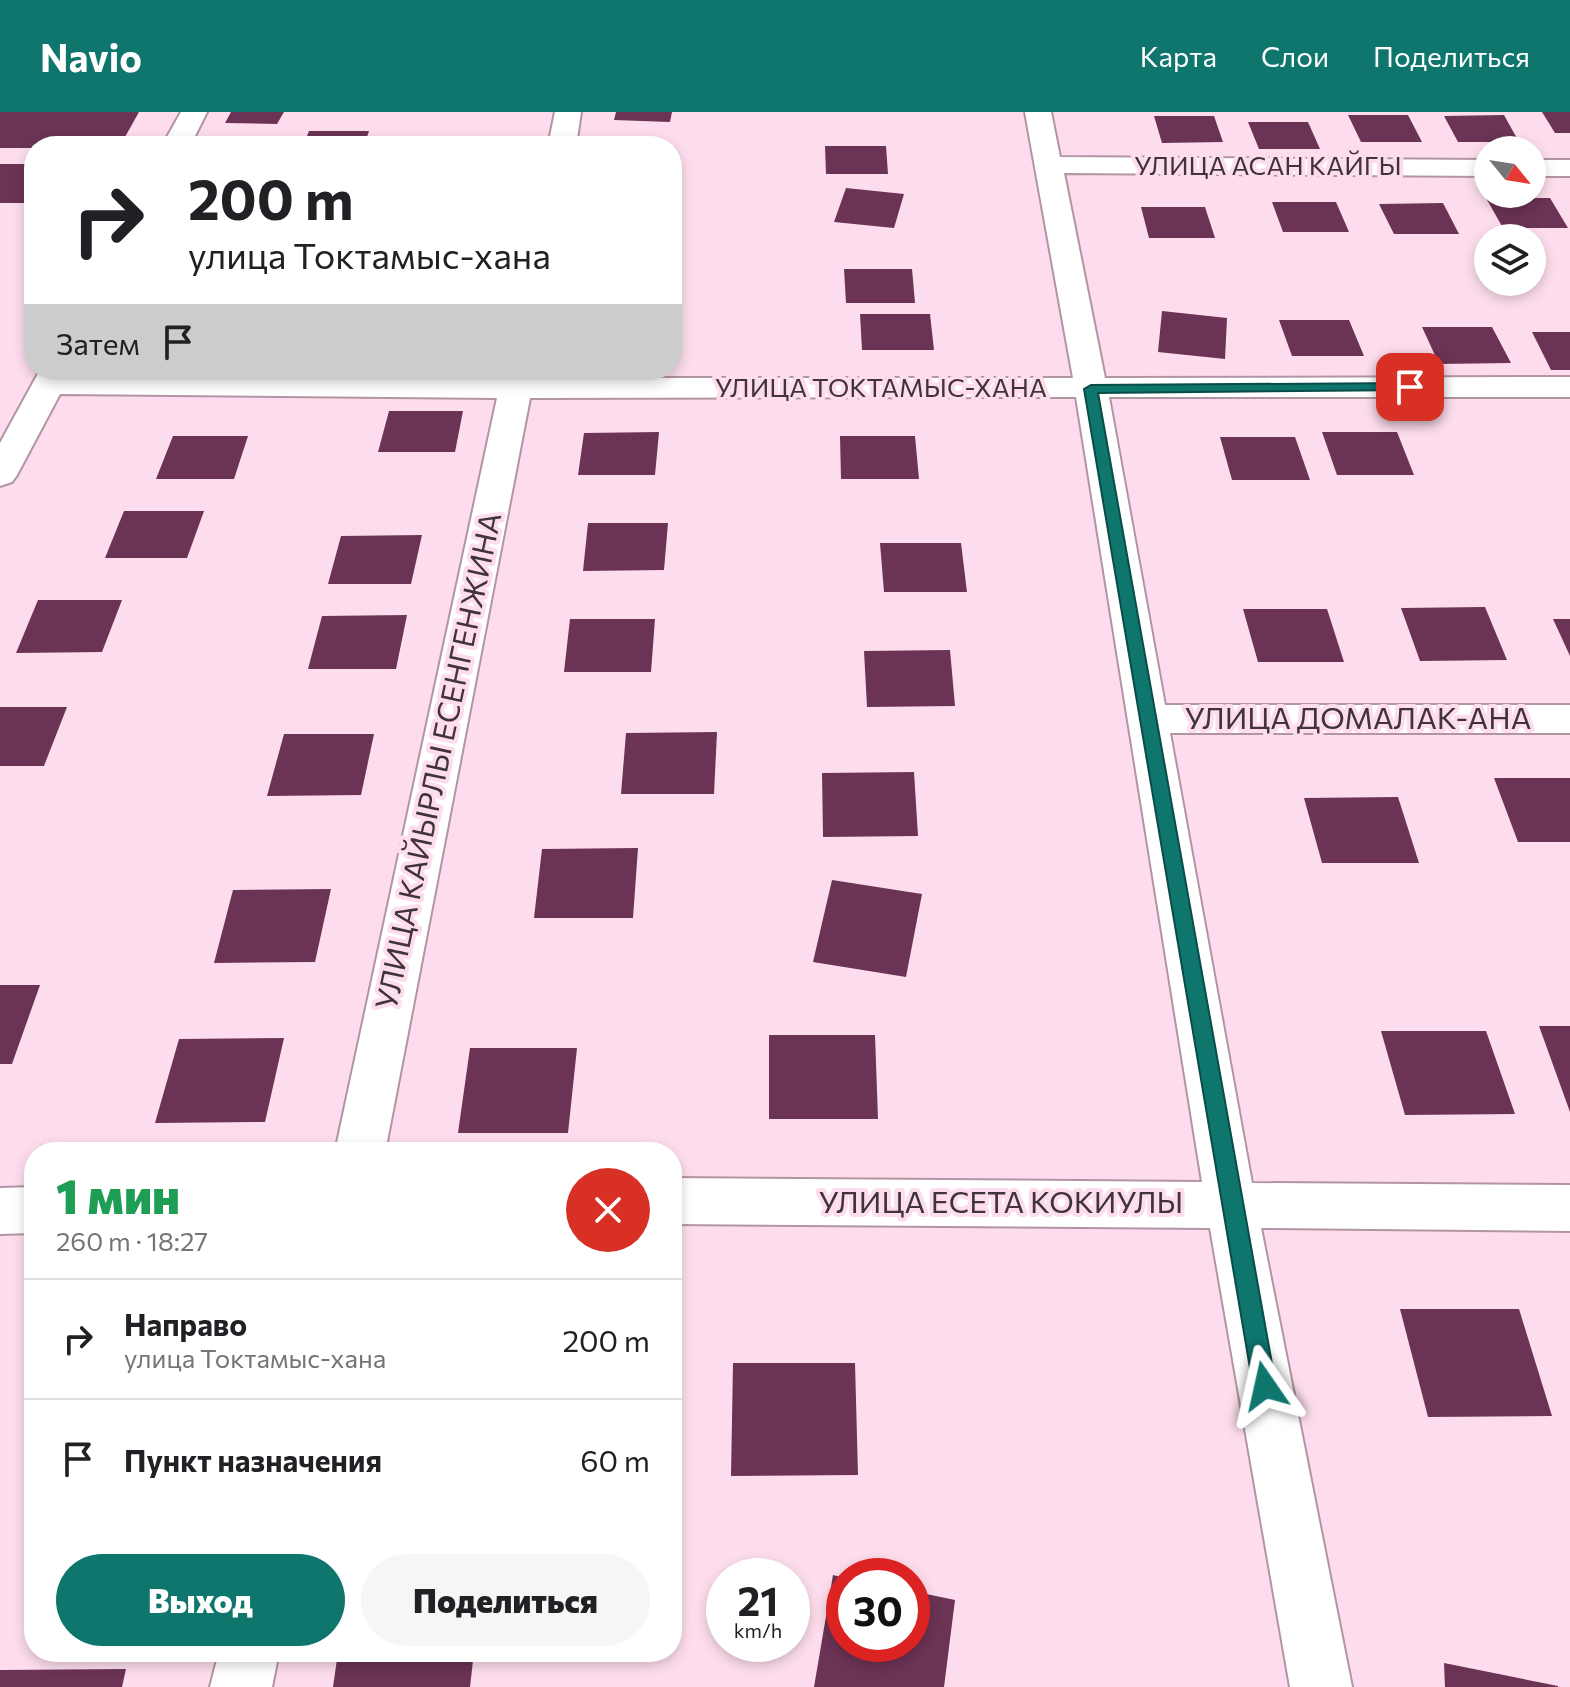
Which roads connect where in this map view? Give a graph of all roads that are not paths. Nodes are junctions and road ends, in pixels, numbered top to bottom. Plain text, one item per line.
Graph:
1 (194, 112) edge
2 (568, 112) edge
3 (1038, 112) edge
4 (181, 136) edge
5 (564, 136) edge
6 (1049, 165) junction
7 (1474, 168) edge
8 (1546, 168) edge
9 (1570, 168) edge
10 (50, 380) edge
11 (517, 380) edge
12 (574, 380) edge
13 (1570, 387) edge
14 (1091, 389) junction
15 (0, 475) edge
16 (1147, 719) junction
17 (1570, 719) edge
18 (362, 1142) edge
19 (682, 1201) edge
20 (1231, 1205) junction
21 (1570, 1208) edge
22 (24, 1210) edge
23 (0, 1211) edge
24 (247, 1662) edge
25 (241, 1687) edge
26 (1321, 1687) edge

1 - 4 street
2 - 5 street
3 - 6 street
6 - 7 street, УЛИЦА АСАН КАЙГЫ
6 - 14 street
8 - 9 street
10 - 15 street
11 - 18 street, УЛИЦА КАЙЫРЛЫ ЕСЕНГЕНЖИНА
12 - 14 street, УЛИЦА ТОКТАМЫС-ХАНА
13 - 14 street, УЛИЦА ТОКТАМЫС-ХАНА
14 - 16 street
16 - 17 street, УЛИЦА ДОМАЛАК-АНА
16 - 20 street
19 - 20 street, УЛИЦА ЕСЕТА КОКИУЛЫ
20 - 21 street, УЛИЦА ЕСЕТА КОКИУЛЫ
20 - 26 street
22 - 23 street
24 - 25 street

